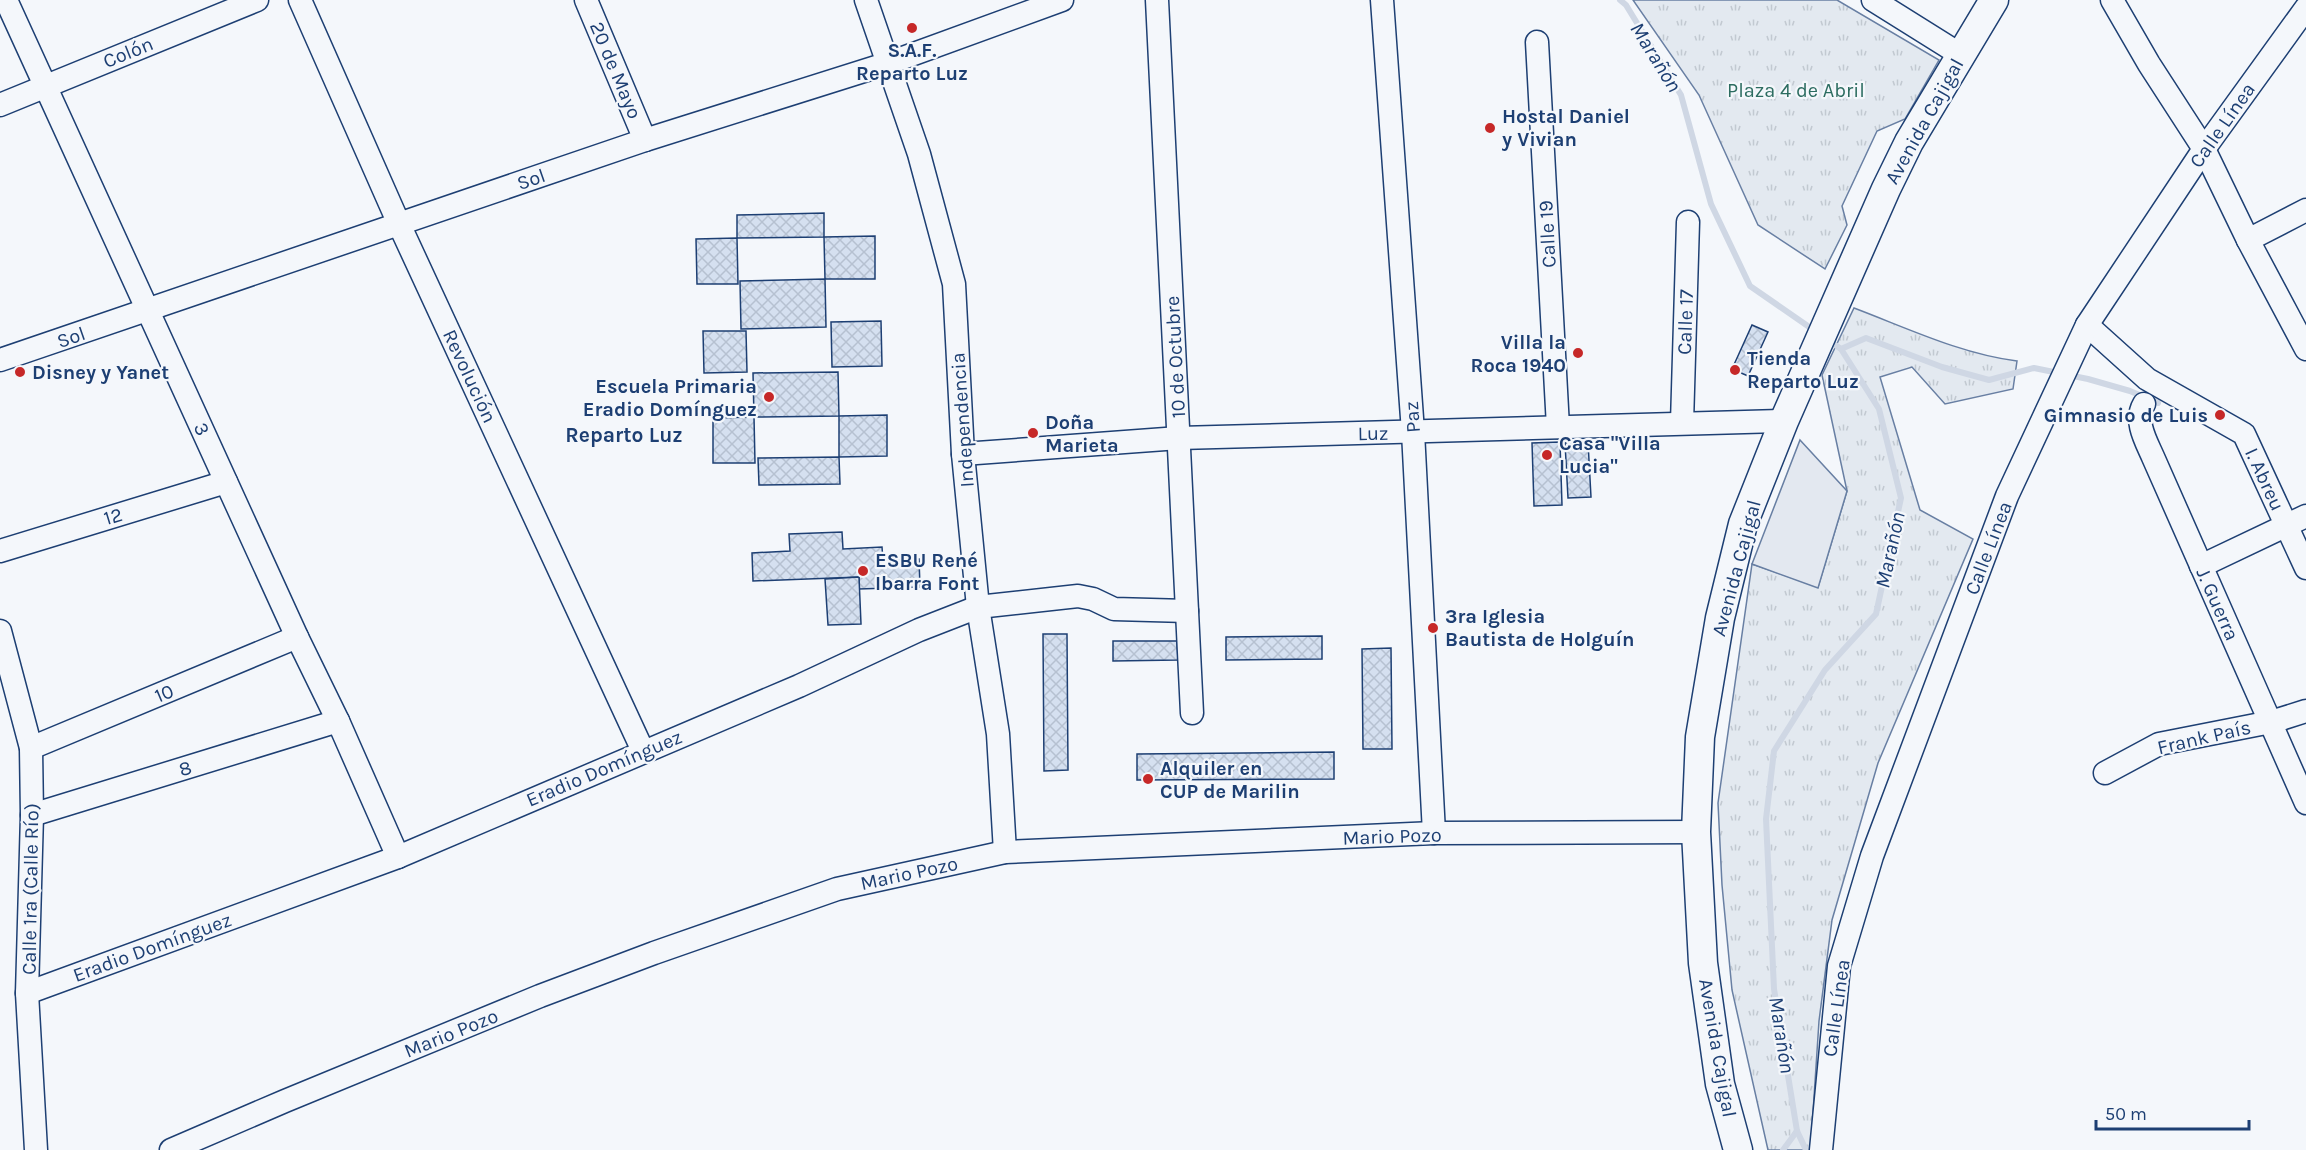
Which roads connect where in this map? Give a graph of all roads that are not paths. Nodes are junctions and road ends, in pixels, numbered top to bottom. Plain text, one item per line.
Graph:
1 (6, 0) edge
2 (257, 0) edge
3 (300, 0) edge
4 (586, 0) edge
5 (866, 0) edge
6 (1062, 0) edge
7 (1157, 0) edge
8 (1382, 0) edge
9 (1873, 0) edge
10 (1994, 0) edge
11 (2112, 0) edge
12 (2306, 8) edge
13 (1537, 42) dead end
14 (1960, 55) junction
15 (889, 63) junction
16 (45, 86) junction
17 (0, 105) edge
18 (645, 140) junction
19 (2204, 149) junction
20 (2306, 210) edge
21 (1688, 222) dead end
22 (399, 224) junction
23 (2248, 240) junction
24 (148, 311) junction
25 (2087, 325) junction
26 (2306, 349) edge
27 (0, 360) edge
28 (2144, 404) dead end
29 (1784, 422) junction
30 (1682, 423) junction
31 (1558, 427) junction
32 (1413, 432) junction
33 (1179, 438) junction
34 (963, 454) junction
35 (226, 482) junction
36 (2296, 521) edge
37 (0, 551) edge
38 (2201, 566) junction
39 (2306, 568) edge
40 (978, 608) junction
41 (1187, 611) junction
42 (0, 631) edge
43 (297, 637) junction
44 (2306, 711) edge
45 (1192, 713) dead end
46 (338, 721) junction
47 (2271, 722) junction
48 (31, 748) junction
49 (643, 751) junction
50 (2105, 773) dead end
51 (2306, 803) edge
52 (32, 815) junction
53 (1696, 832) junction
54 (1434, 833) junction
55 (1005, 852) junction
56 (398, 857) junction
57 (27, 993) junction
58 (183, 1147) edge
59 (36, 1150) edge
60 (1738, 1150) edge
61 (1821, 1150) edge

1 - 16 street, 3
2 - 16 street, Colón
3 - 22 street, Revolución
4 - 18 street, 20 de Mayo
5 - 15 street, Independencia
6 - 15 street, Sol
7 - 33 street, 10 de Octubre
8 - 32 street, Paz
9 - 14 street
10 - 14 main road, Avenida Cajigal
11 - 19 street
12 - 19 street, Calle Línea
13 - 31 street, Calle 19
14 - 29 main road, Avenida Cajigal
15 - 18 street, Sol
15 - 34 street, Independencia
16 - 17 street, Colón
16 - 24 street, 3
18 - 22 street, Sol
19 - 23 street
19 - 25 street, Calle Línea
20 - 23 street
21 - 30 street, Calle 17
22 - 24 street, Sol
22 - 49 street, Revolución
23 - 26 street
24 - 27 street, Sol
24 - 35 street, 3
25 - 36 street, I. Abreu
25 - 61 street, Calle Línea
28 - 38 street, J. Guerra
29 - 30 street, Luz
29 - 53 main road, Avenida Cajigal
30 - 31 street, Luz
31 - 32 street, Luz
32 - 33 street, Luz
32 - 54 street, Paz
33 - 34 street, Luz
33 - 41 street, 10 de Octubre
34 - 40 street, Independencia
35 - 37 street, 12
35 - 43 street, 3
36 - 38 street
36 - 39 street, I. Abreu
38 - 47 street, J. Guerra
40 - 41 street, Eradio Domínguez
40 - 49 street, Eradio Domínguez
40 - 55 street, Independencia
41 - 45 street, 10 de Octubre
42 - 48 street, Calle 1ra (Calle Río)
43 - 46 street, 3
43 - 48 street, 10
44 - 47 street, Frank País
46 - 52 street, 8
46 - 56 street, 3
47 - 50 street, Frank País
47 - 51 street, J. Guerra
48 - 52 street, Calle 1ra (Calle Río)
49 - 56 street, Eradio Domínguez
52 - 57 street, Calle 1ra (Calle Río)
53 - 54 street, Mario Pozo
53 - 60 main road, Avenida Cajigal
54 - 55 street, Mario Pozo
55 - 58 street, Mario Pozo
56 - 57 street, Eradio Domínguez
57 - 59 street, Calle 1ra (Calle Río)

